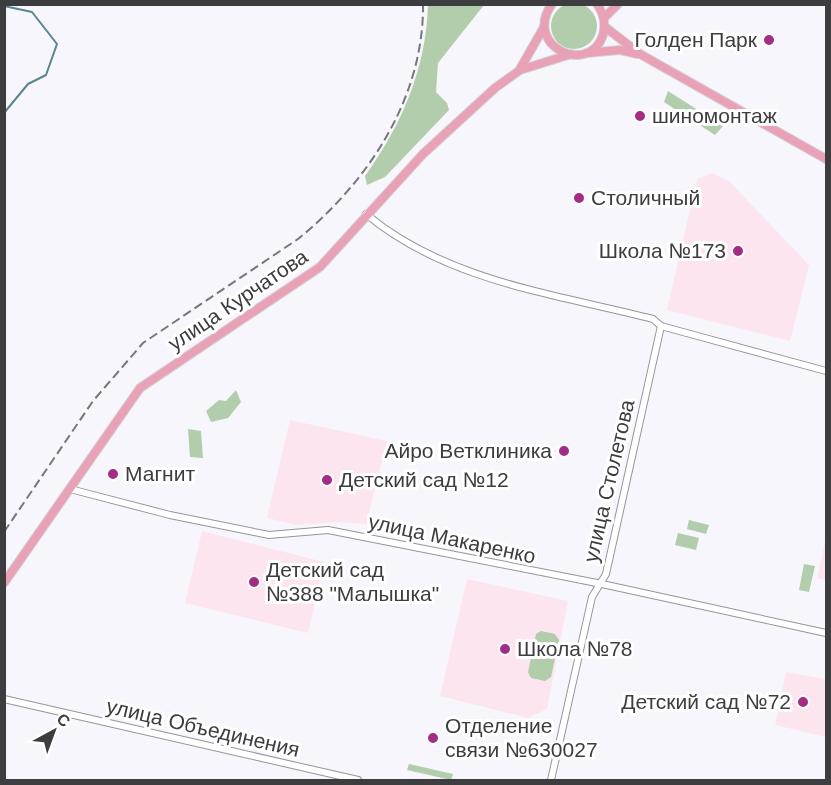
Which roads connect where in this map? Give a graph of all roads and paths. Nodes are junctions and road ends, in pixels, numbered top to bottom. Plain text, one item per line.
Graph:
1 (597, 4) edge
2 (618, 4) edge
3 (548, 7) edge
4 (604, 22) junction
5 (544, 27) junction
6 (587, 53) junction
7 (568, 54) junction
8 (640, 54) junction
9 (520, 70) junction
10 (826, 159) edge
11 (366, 214) junction
12 (661, 326) junction
13 (826, 371) edge
14 (70, 489) junction
15 (4, 583) edge
16 (602, 584) junction
17 (826, 633) edge
18 (4, 699) edge
19 (358, 780) edge
20 (550, 780) edge

1 - 4 main road
2 - 4 main road
3 - 5 main road
4 - 6 main road
4 - 8 main road
5 - 7 main road
5 - 9 main road, улица Курчатова
6 - 7 main road, улица Курчатова
6 - 8 main road, улица Курчатова
7 - 9 main road, улица Курчатова
8 - 10 main road
9 - 11 main road, улица Курчатова
11 - 12 street
11 - 14 main road, улица Курчатова
12 - 13 street
12 - 16 street, улица Столетова
14 - 15 main road, улица Курчатова
14 - 16 street, улица Макаренко
16 - 17 street, улица Макаренко
16 - 20 street, улица Столетова
18 - 19 street, улица Объединения

